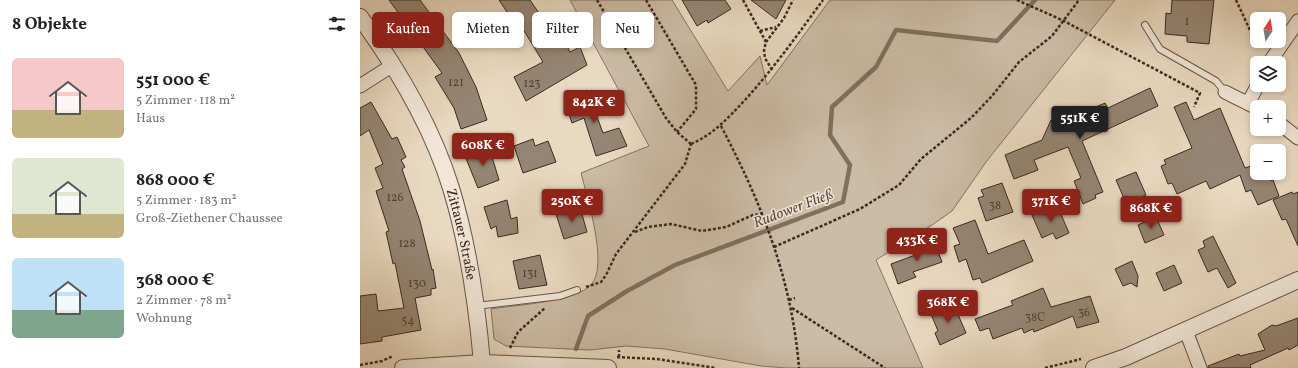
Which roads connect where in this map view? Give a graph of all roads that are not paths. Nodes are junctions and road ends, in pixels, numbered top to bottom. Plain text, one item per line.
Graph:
1 (360, 17) edge
2 (1298, 22) edge
3 (1145, 25) dead end
4 (1274, 56) edge
5 (393, 65) junction
6 (360, 86) edge
7 (1225, 92) joint
8 (1250, 104) edge
9 (1286, 129) edge
10 (1298, 138) edge
11 (1298, 280) edge
12 (577, 290) road end
13 (475, 306) junction
14 (1186, 331) junction
15 (482, 363) junction
16 (613, 364) edge
17 (403, 368) edge
18 (1094, 368) edge
19 (1200, 368) edge

1 - 5 street, Zittauer Straße
2 - 4 street
3 - 7 lane
5 - 6 street
5 - 13 street, Zittauer Straße
7 - 8 street
9 - 10 street
11 - 14 street
12 - 13 lane
13 - 15 street, Zittauer Straße
14 - 18 street
14 - 19 street
15 - 16 street
15 - 17 street

